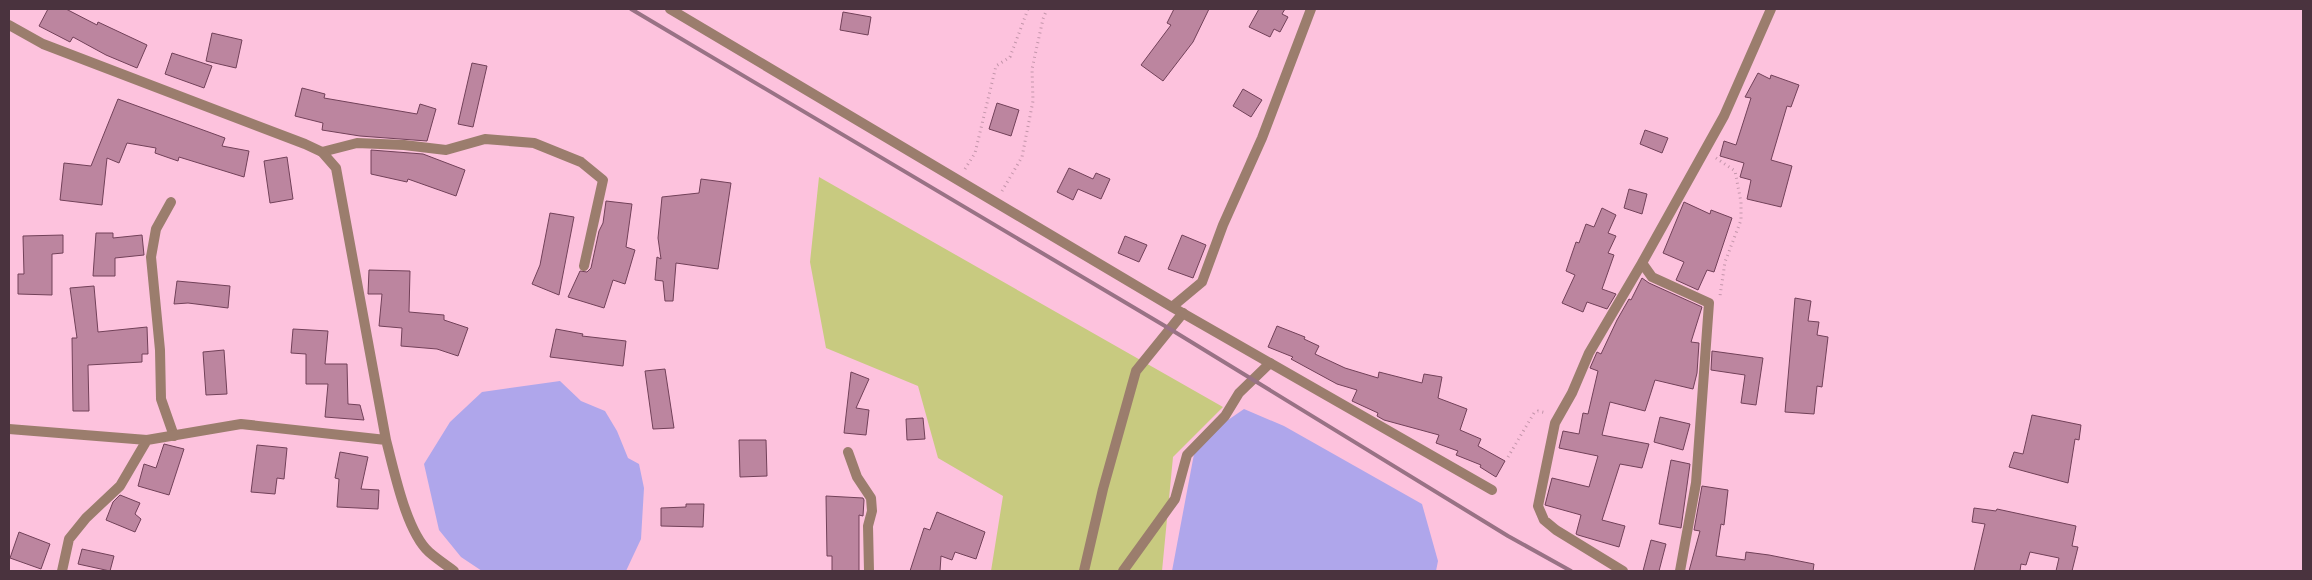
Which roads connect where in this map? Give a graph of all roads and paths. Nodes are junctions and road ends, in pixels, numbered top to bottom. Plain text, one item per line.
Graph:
1 (670, 9) edge
2 (1028, 9) edge
3 (1047, 9) edge
4 (1311, 9) edge
5 (1771, 9) edge
6 (9, 25) edge
7 (1705, 151) junction
8 (322, 152) junction
9 (957, 180) junction
10 (171, 202) dead end
11 (996, 202) junction
12 (1642, 263) junction
13 (584, 266) dead end
14 (1719, 297) dead end
15 (1172, 308) junction
16 (1183, 314) junction
17 (1270, 363) junction
18 (1559, 416) junction
19 (9, 429) edge
20 (174, 436) junction
21 (147, 440) junction
22 (386, 440) junction
23 (848, 452) dead end
24 (1508, 457) dead end
25 (1492, 490) dead end
26 (62, 571) edge
27 (454, 571) edge
28 (869, 571) edge
29 (1084, 571) edge
30 (1123, 571) edge
31 (1623, 571) edge
32 (1680, 571) edge

1 - 9 street
2 - 9 path
3 - 11 path
4 - 15 street
5 - 7 street
6 - 8 street
7 - 12 street
7 - 14 path
8 - 13 street
8 - 22 street
9 - 11 street
10 - 20 street
11 - 15 street
12 - 18 street
12 - 32 street
15 - 16 street
16 - 17 street
16 - 29 street
17 - 25 street
17 - 30 street
18 - 24 path
18 - 31 street
19 - 21 street
20 - 21 street
20 - 22 street
21 - 26 street
22 - 27 street
23 - 28 street

